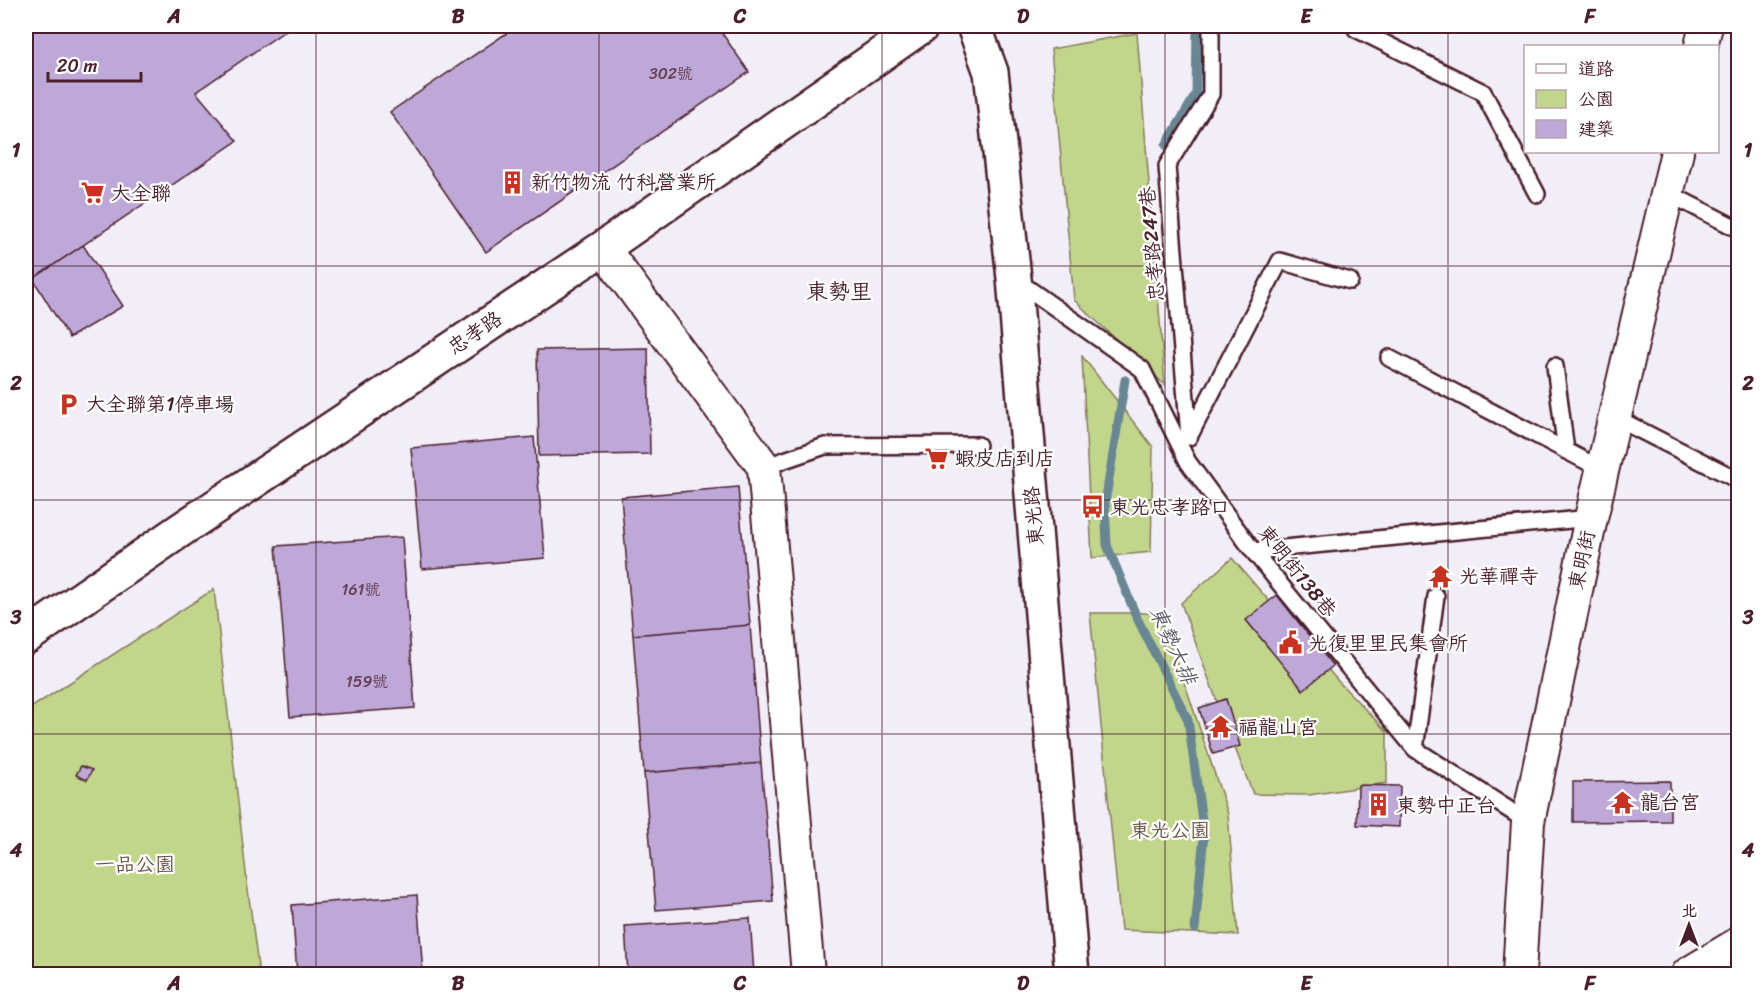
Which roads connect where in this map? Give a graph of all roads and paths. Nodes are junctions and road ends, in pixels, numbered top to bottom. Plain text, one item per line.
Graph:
1 (922, 26) edge
2 (974, 26) edge
3 (1211, 26) edge
4 (1354, 26) edge
5 (1706, 26) edge
6 (1701, 45) edge
7 (1677, 153) edge
8 (1668, 194) junction
9 (1537, 195) dead end
10 (1738, 230) edge
11 (603, 248) junction
12 (1014, 278) junction
13 (1350, 281) dead end
14 (1389, 358) dead end
15 (1555, 366) dead end
16 (1616, 418) junction
17 (1185, 443) junction
18 (978, 445) dead end
19 (1566, 451) junction
20 (764, 467) junction
21 (1603, 470) junction
22 (1738, 480) edge
23 (1591, 518) junction
24 (1253, 551) junction
25 (1436, 596) dead end
26 (26, 637) edge
27 (1415, 749) junction
28 (1528, 822) junction
29 (1738, 944) edge
30 (808, 975) edge
31 (1072, 975) edge
32 (1520, 975) edge
33 (1688, 975) edge

1 - 11 street, 忠孝路
2 - 12 street, 東光路
3 - 17 lane, 忠孝路247巷
4 - 9 lane
5 - 6 street
7 - 8 street, 東明街
8 - 10 lane
8 - 16 street, 東明街
11 - 20 street
11 - 26 street, 忠孝路
12 - 17 lane, 東明街138巷
12 - 31 street, 東光路
13 - 17 lane
14 - 19 lane
15 - 19 lane
16 - 21 street, 東明街
16 - 22 lane
17 - 24 lane, 東明街138巷
18 - 20 lane
19 - 21 lane
20 - 30 street
21 - 23 street, 東明街
23 - 24 lane
23 - 28 street, 東明街
24 - 27 lane, 東明街138巷
25 - 27 lane
27 - 28 lane, 東明街138巷
28 - 32 street, 東明街
29 - 33 street

